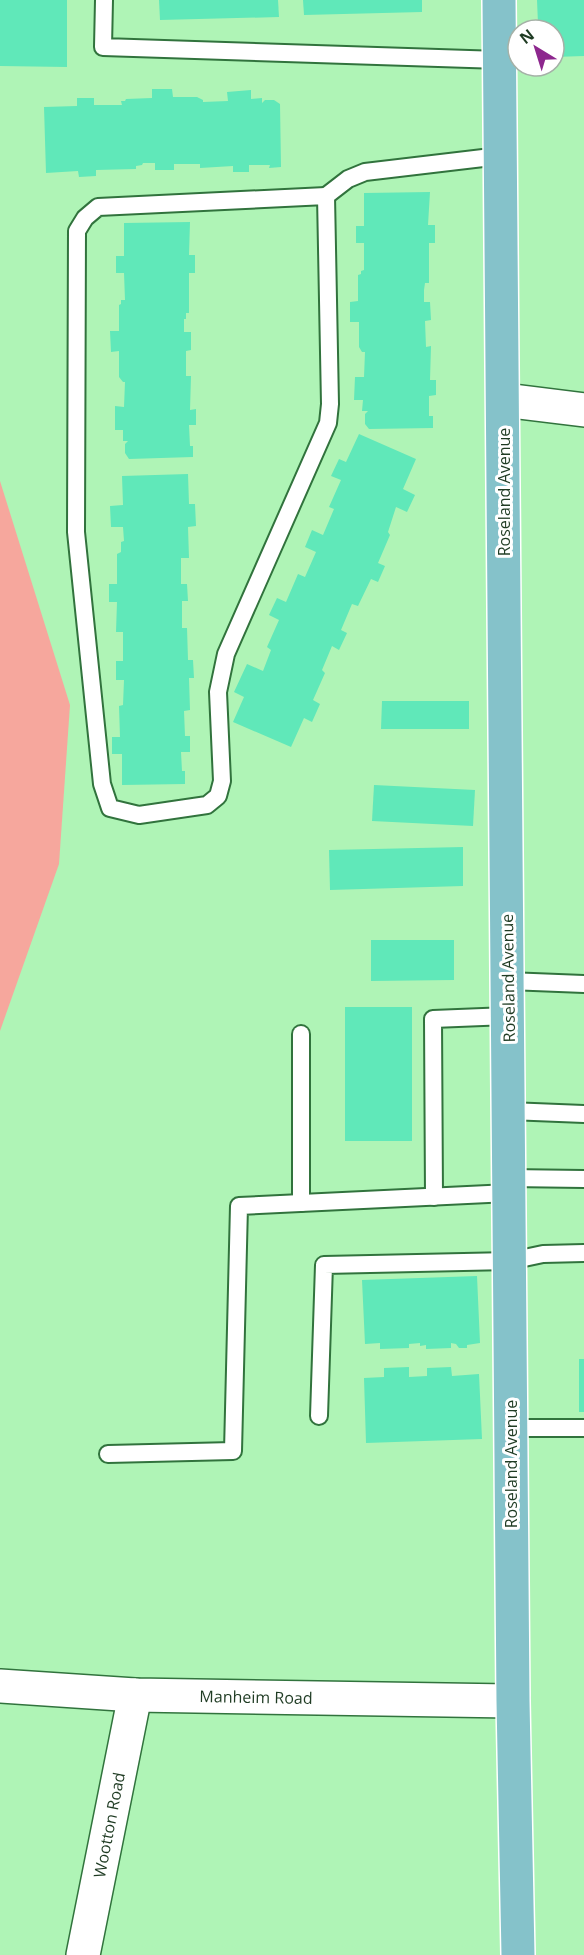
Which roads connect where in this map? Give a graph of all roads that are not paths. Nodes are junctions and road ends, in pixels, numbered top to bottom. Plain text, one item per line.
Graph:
1 (104, 0) edge
2 (500, 0) edge
3 (500, 60) junction
4 (501, 156) junction
5 (326, 196) junction
6 (504, 400) junction
7 (584, 410) edge
8 (507, 981) junction
9 (584, 984) edge
10 (508, 1016) junction
11 (301, 1034) dead end
12 (509, 1111) junction
13 (584, 1114) edge
14 (584, 1179) edge
15 (509, 1186) junction
16 (434, 1197) junction
17 (301, 1203) junction
18 (584, 1254) edge
19 (510, 1261) junction
20 (319, 1416) dead end
21 (511, 1428) junction
22 (584, 1428) edge
23 (108, 1454) dead end
24 (0, 1686) edge
25 (135, 1695) junction
26 (513, 1701) junction
27 (83, 1955) edge
28 (518, 1955) edge

1 - 3 lane
2 - 3 main road, Roseland Avenue
3 - 4 main road, Roseland Avenue
4 - 5 lane
4 - 6 main road, Roseland Avenue
5 - 5 lane
6 - 7 street
6 - 8 main road, Roseland Avenue
8 - 9 lane
8 - 10 main road, Roseland Avenue
10 - 12 main road, Roseland Avenue
10 - 16 lane
11 - 17 lane
12 - 13 lane
12 - 15 main road, Roseland Avenue
14 - 15 lane
15 - 16 lane
15 - 19 main road, Roseland Avenue
16 - 17 lane
17 - 23 lane
18 - 19 lane
19 - 20 lane
19 - 21 main road, Roseland Avenue
21 - 22 lane
21 - 26 main road, Roseland Avenue
24 - 25 street, Manheim Road
25 - 26 street, Manheim Road
25 - 27 street, Wootton Road
26 - 28 main road, Roseland Avenue

